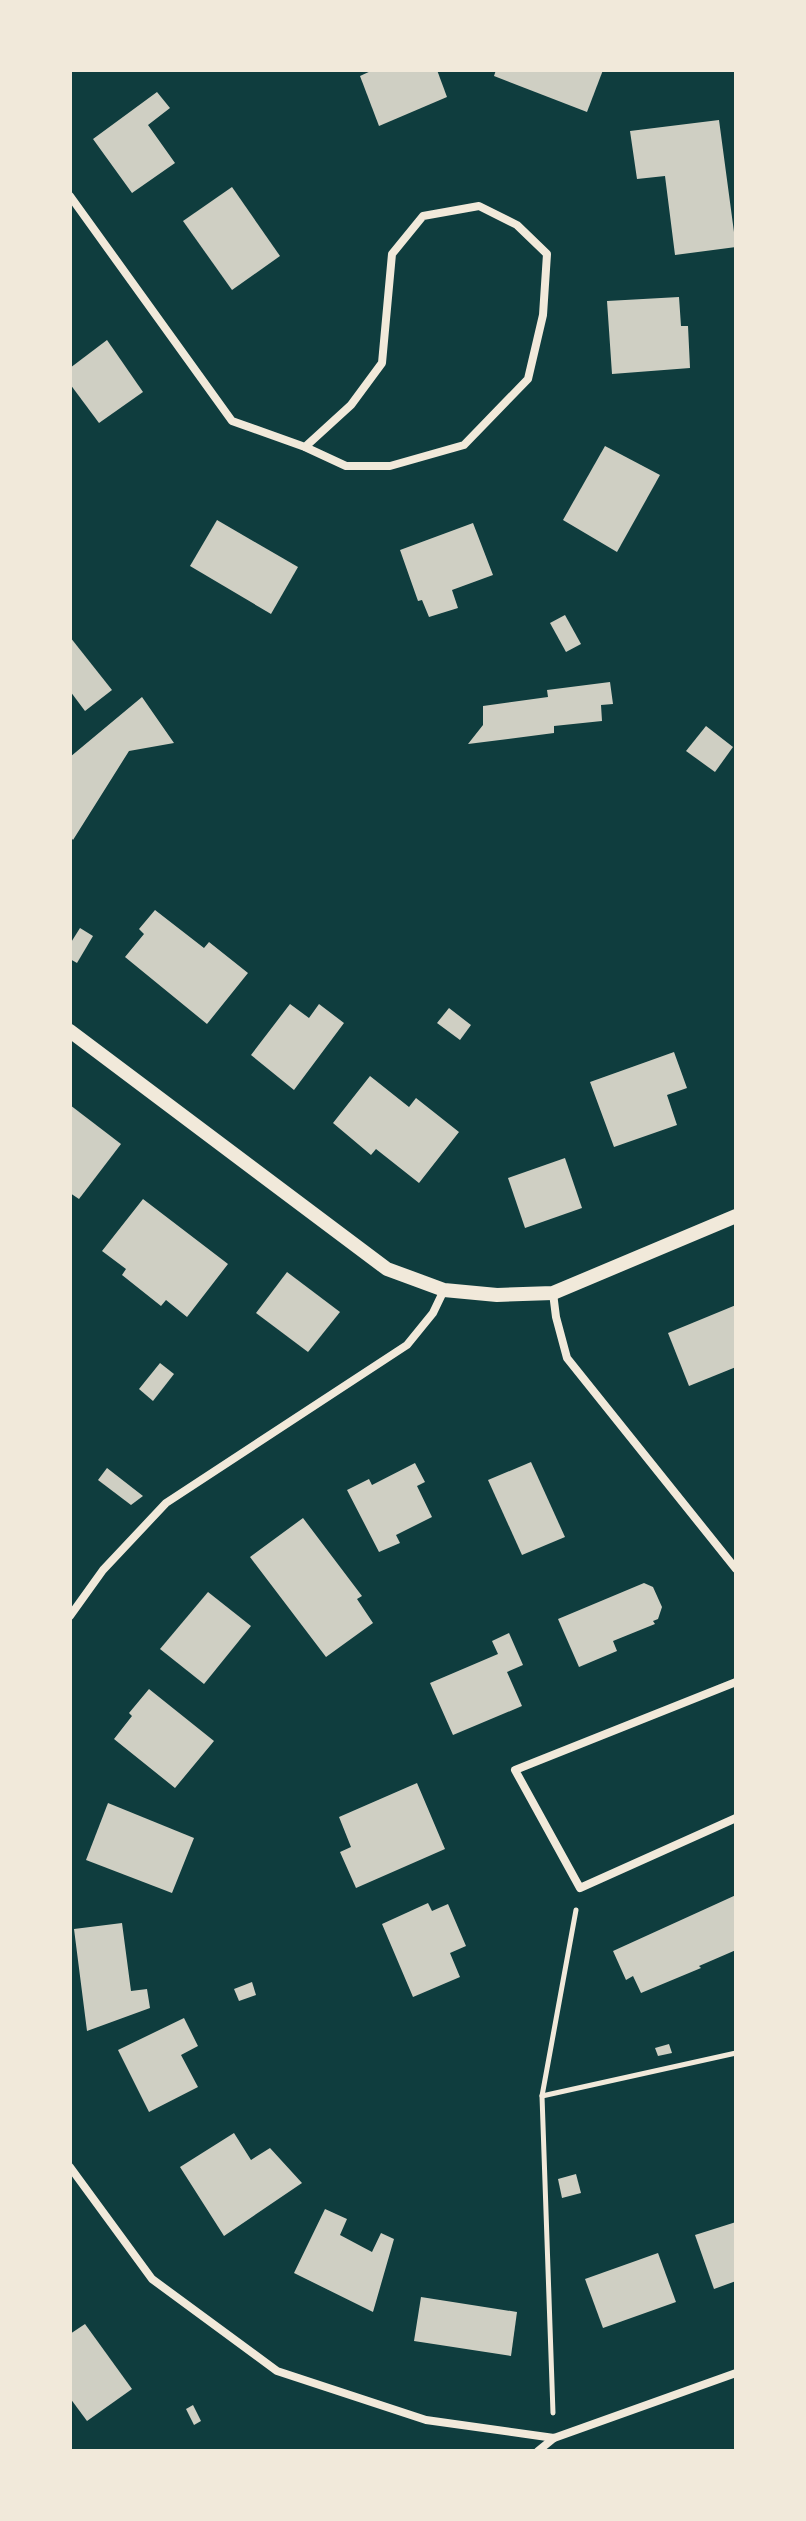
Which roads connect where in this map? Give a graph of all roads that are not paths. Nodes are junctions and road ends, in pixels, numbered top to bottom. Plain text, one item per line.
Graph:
1 (70, 196) edge
2 (305, 447) junction
3 (70, 1031) edge
4 (736, 1216) edge
5 (444, 1290) junction
6 (553, 1293) junction
7 (736, 1569) edge
8 (70, 1616) edge
9 (736, 1682) edge
10 (736, 1818) edge
11 (70, 2167) edge
12 (736, 2373) edge
13 (554, 2438) junction
14 (538, 2451) edge

1 - 2 street
2 - 2 street
3 - 5 street
4 - 6 street
5 - 6 street
5 - 8 street
6 - 7 street
9 - 10 street
11 - 13 street
12 - 13 street
13 - 14 street

